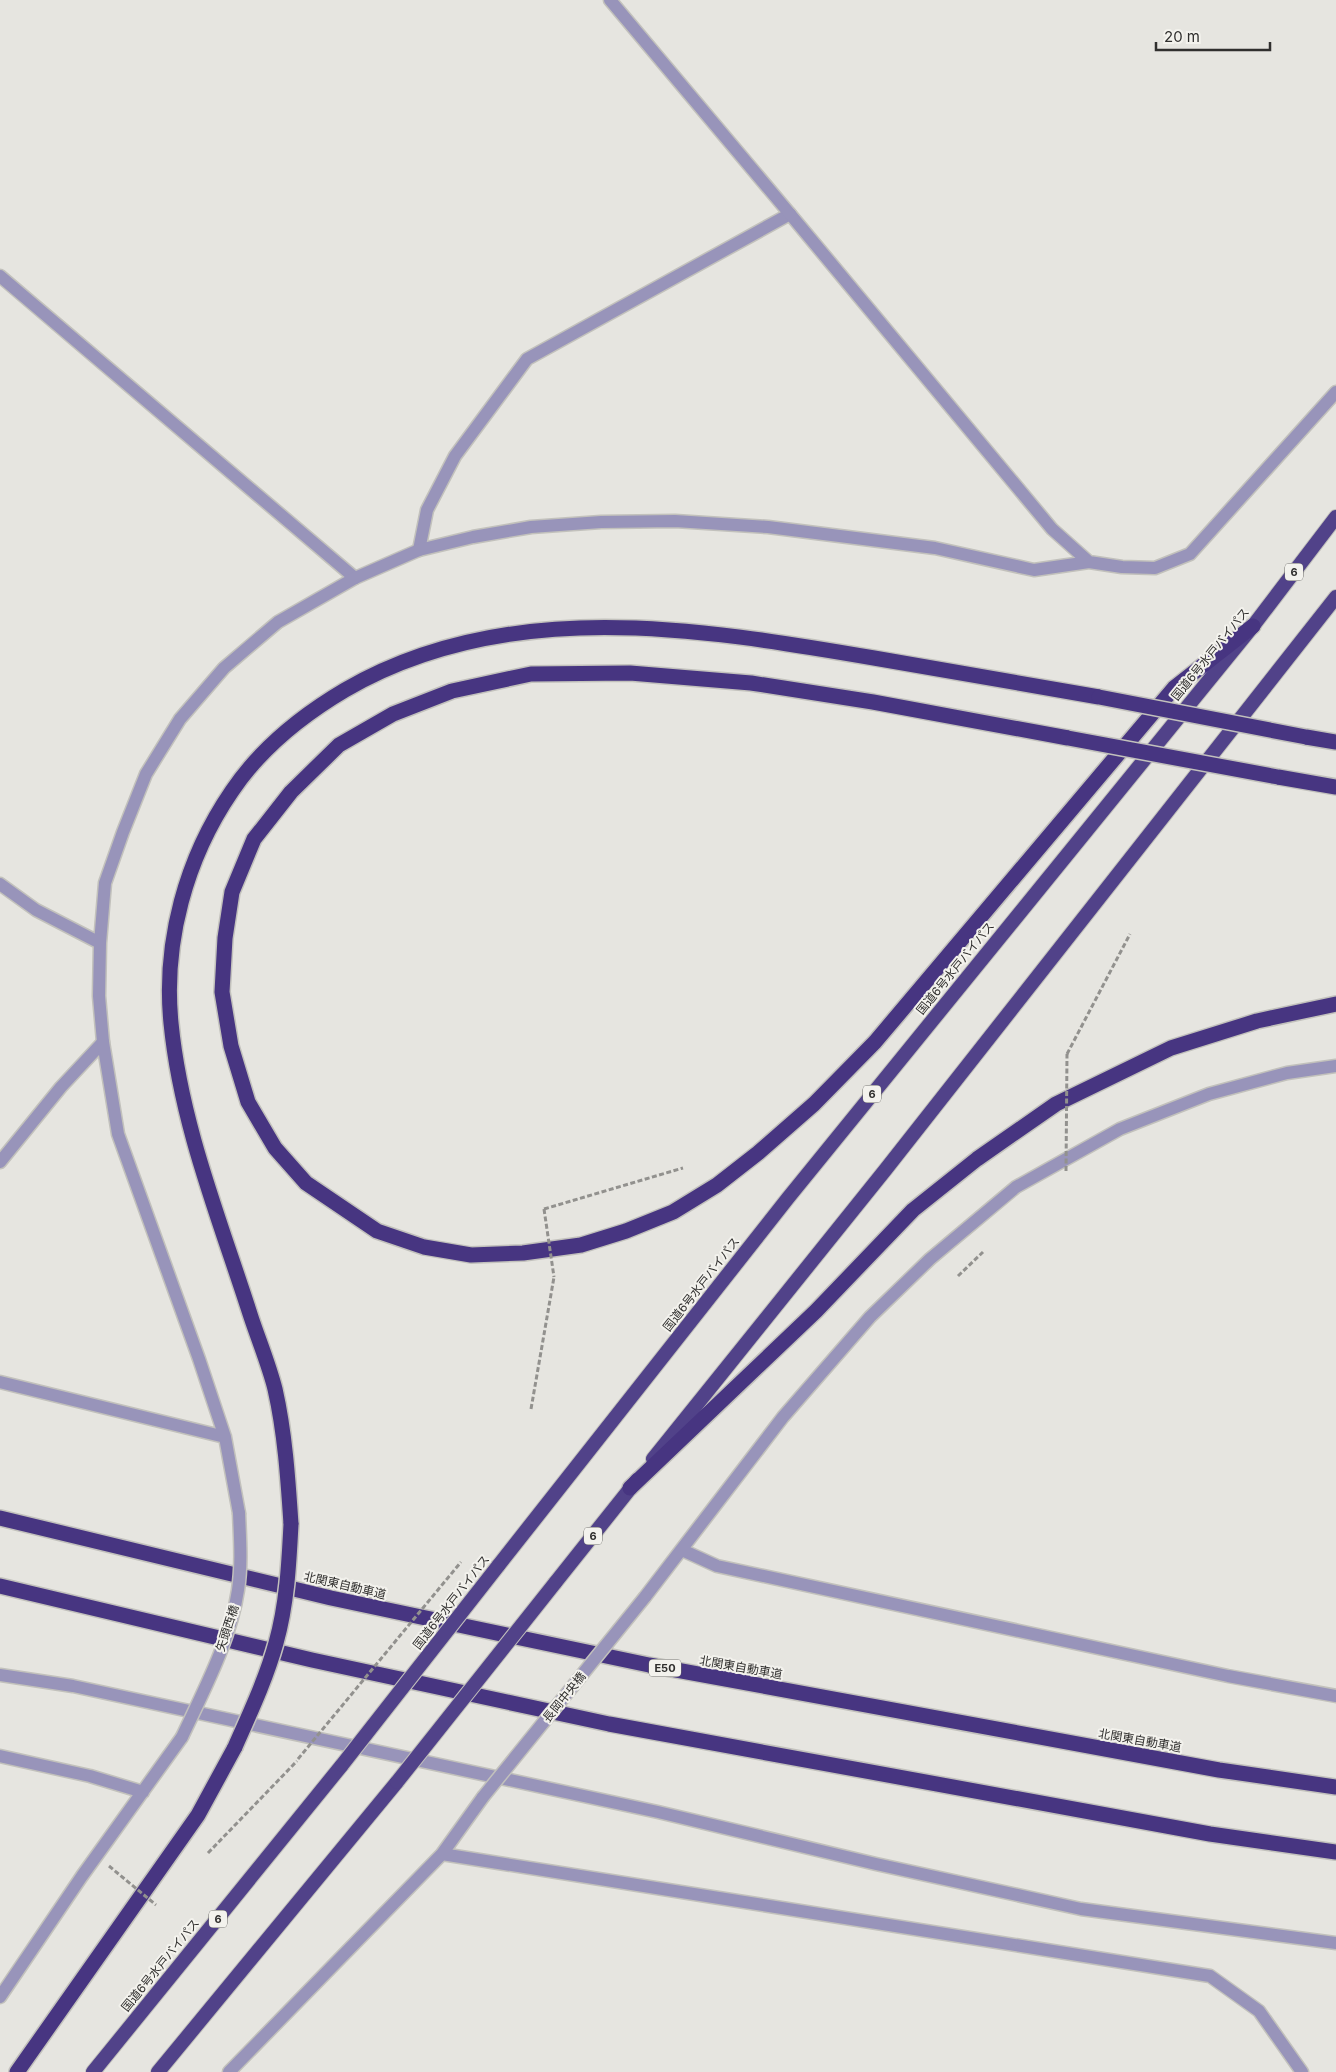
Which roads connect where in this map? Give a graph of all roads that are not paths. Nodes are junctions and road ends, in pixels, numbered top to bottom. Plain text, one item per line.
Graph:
1 (610, 0) edge
2 (790, 214) junction
3 (0, 276) edge
4 (1336, 392) edge
5 (1336, 518) edge
6 (419, 550) junction
7 (1089, 562) junction
8 (355, 578) junction
9 (1336, 597) edge
10 (1252, 626) junction
11 (1336, 742) edge
12 (1336, 788) edge
13 (0, 884) edge
14 (100, 942) junction
15 (1336, 1004) edge
16 (103, 1042) junction
17 (1336, 1066) edge
18 (0, 1162) edge
19 (0, 1382) edge
20 (225, 1438) junction
21 (630, 1488) junction
22 (0, 1518) edge
23 (682, 1550) junction
24 (0, 1586) edge
25 (0, 1675) edge
26 (1336, 1696) edge
27 (0, 1756) edge
28 (1336, 1787) edge
29 (144, 1792) junction
30 (1336, 1852) edge
31 (442, 1854) junction
32 (1336, 1942) edge
33 (0, 1997) edge
34 (17, 2072) edge
35 (93, 2072) edge
36 (158, 2072) edge
37 (229, 2072) edge
38 (1302, 2072) edge

1 - 2 street
2 - 6 street
2 - 7 street
3 - 8 street
4 - 7 street, 矢頭西橋
5 - 10 highway, 国道6号水戸バイパス / 6
6 - 7 street, 矢頭西橋
6 - 8 street, 矢頭西橋
8 - 14 street, 矢頭西橋
9 - 21 highway, 6
10 - 12 highway, bridge
10 - 35 highway, 国道6号水戸バイパス / 6, bridge
11 - 34 highway, bridge
13 - 14 street
14 - 16 street, 矢頭西橋
15 - 21 highway
16 - 18 street
16 - 20 street, 矢頭西橋
17 - 23 street, 長岡中央橋
19 - 20 street
20 - 29 street, 矢頭西橋, bridge
21 - 36 highway, 6, bridge
22 - 28 highway, 北関東自動車道 / E50
23 - 26 street
23 - 31 street, 長岡中央橋, bridge
24 - 30 highway
25 - 32 street
27 - 29 street
29 - 33 street, 矢頭西橋
31 - 37 street, 長岡中央橋
31 - 38 street

